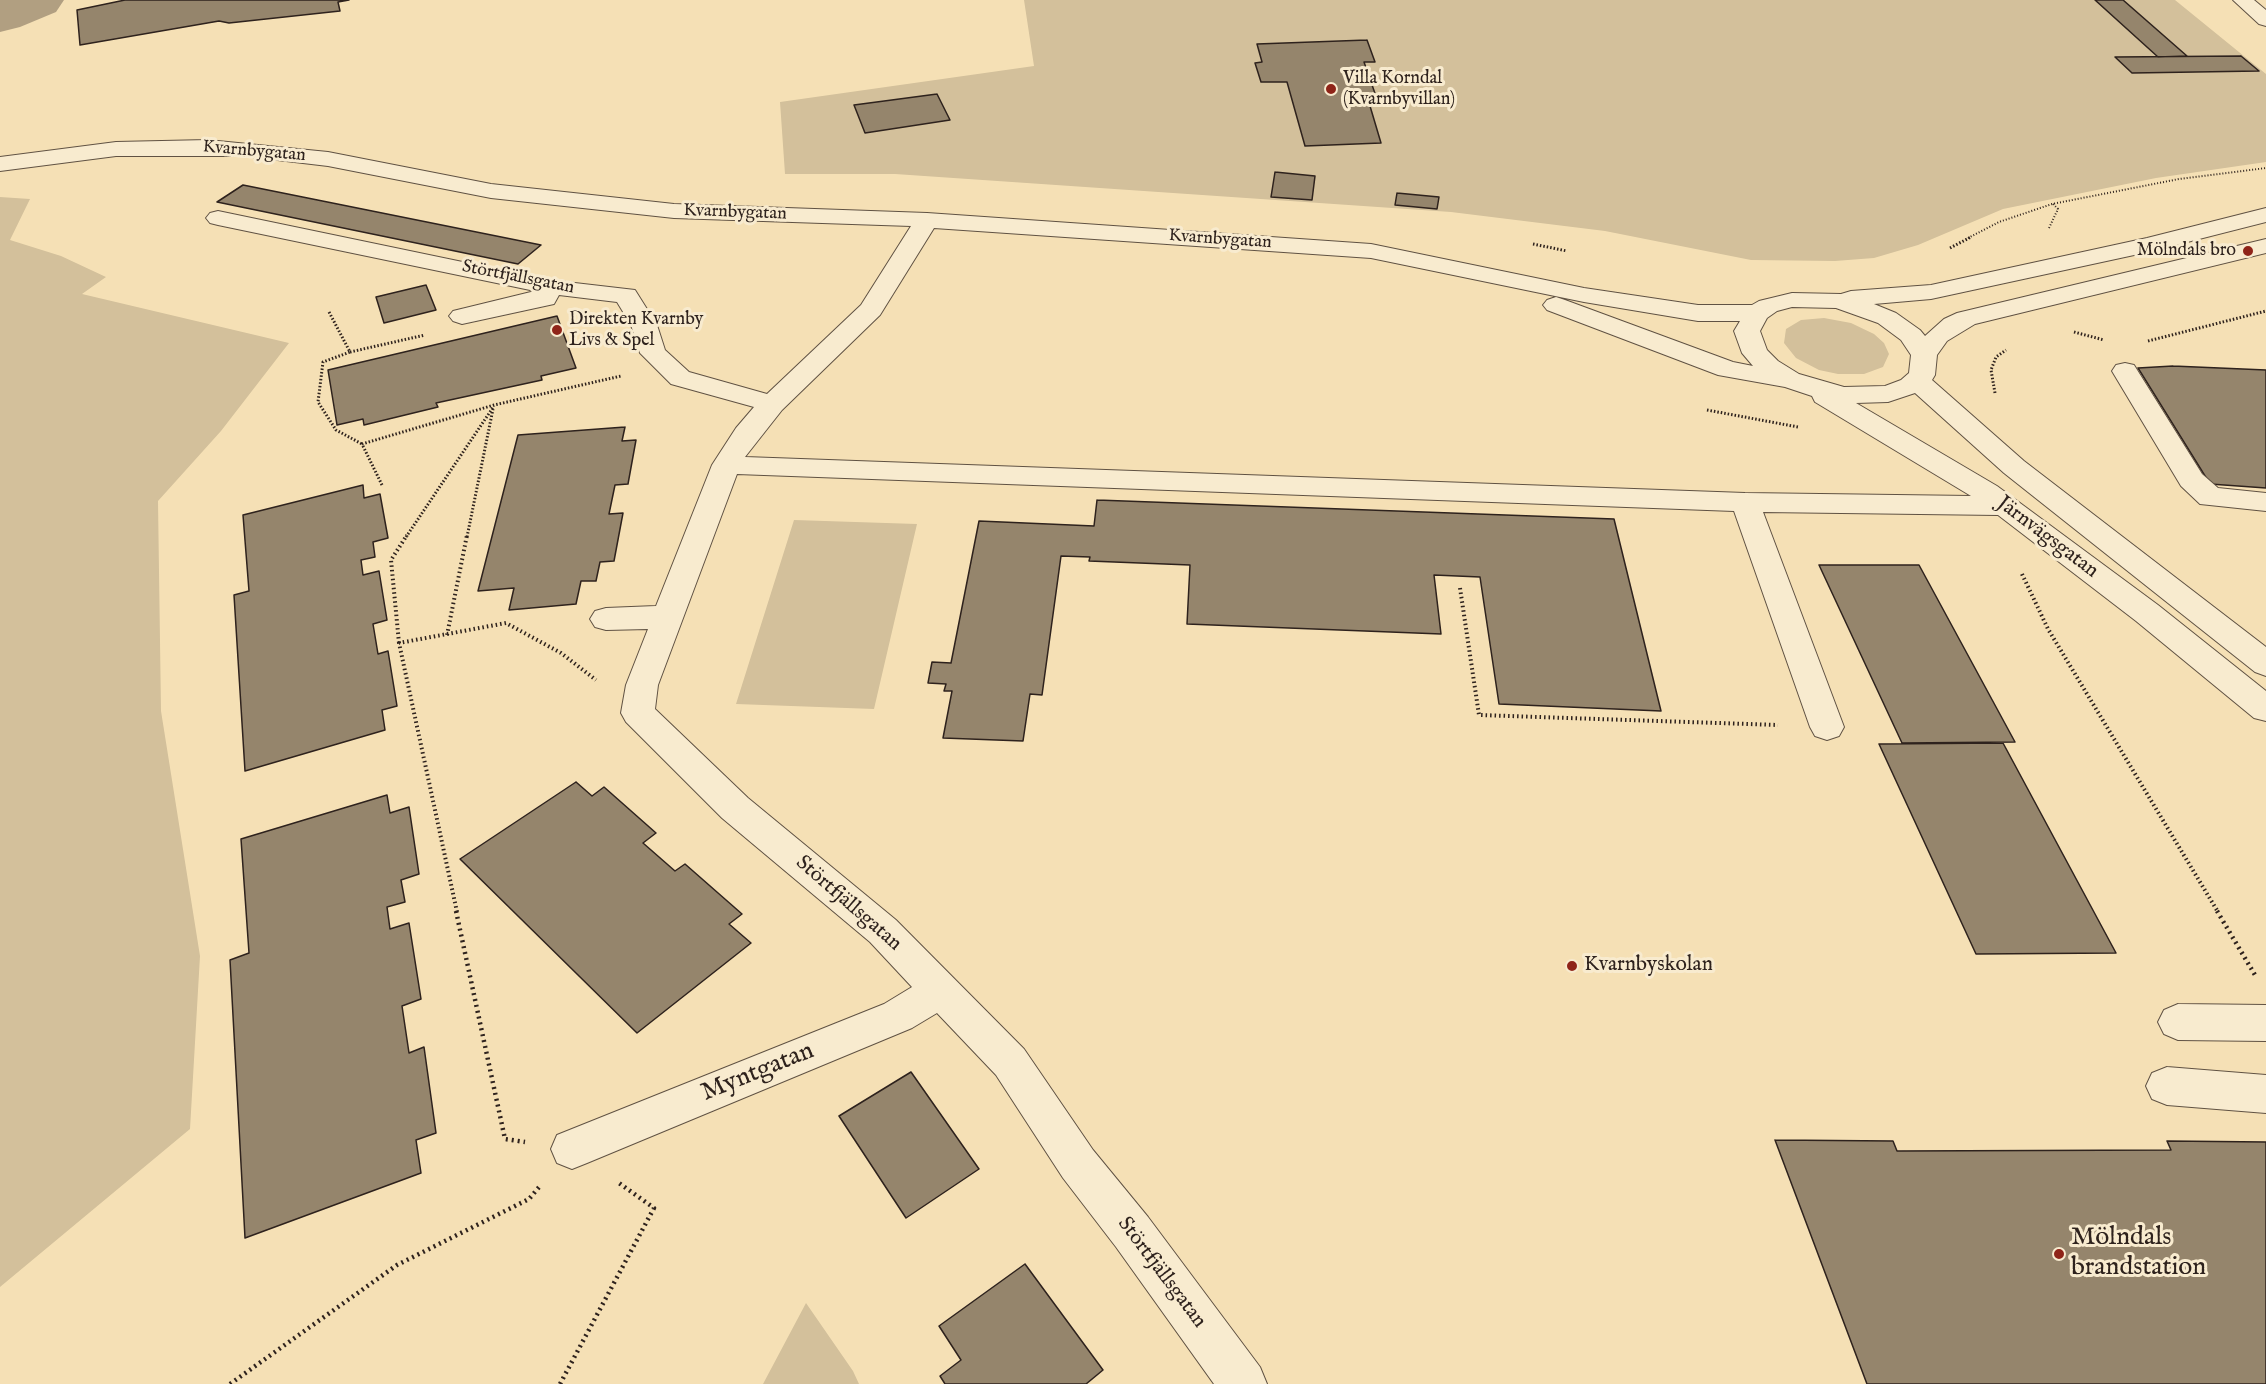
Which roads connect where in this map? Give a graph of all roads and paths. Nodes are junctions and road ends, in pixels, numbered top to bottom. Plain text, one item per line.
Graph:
1 (2242, 0) edge
2 (2266, 20) edge
3 (0, 164) edge
4 (2266, 168) edge
5 (2266, 214) edge
6 (218, 218) dead end
7 (927, 220) junction
8 (2266, 246) edge
9 (1945, 252) dead end
10 (1472, 274) junction
11 (549, 287) junction
12 (1820, 299) junction
13 (2266, 311) edge
14 (329, 312) dead end
15 (1757, 313) junction
16 (462, 316) dead end
17 (2065, 329) dead end
18 (426, 335) dead end
19 (2109, 340) dead end
20 (2139, 342) dead end
21 (350, 352) junction
22 (666, 365) junction
23 (1921, 367) junction
24 (2125, 371) dead end
25 (1802, 384) junction
26 (772, 404) junction
27 (494, 405) junction
28 (362, 444) junction
29 (726, 465) junction
30 (382, 484) dead end
31 (1745, 502) junction
32 (2266, 502) edge
33 (2004, 506) junction
34 (2017, 568) dead end
35 (1460, 588) dead end
36 (668, 617) junction
37 (606, 619) dead end
38 (447, 635) junction
39 (399, 643) junction
40 (561, 653) dead end
41 (2266, 664) edge
42 (2266, 709) edge
43 (1827, 727) joint
44 (2258, 979) dead end
45 (940, 990) junction
46 (2178, 1022) dead end
47 (2266, 1023) edge
48 (2167, 1086) dead end
49 (2266, 1095) edge
50 (572, 1149) joint
51 (528, 1199) dead end
52 (654, 1208) dead end
53 (230, 1384) edge
54 (560, 1384) edge
55 (1243, 1384) edge

1 - 2 street
3 - 7 street, Kvarnbygatan
4 - 9 path
5 - 12 street
6 - 11 street, Störtfjällsgatan
7 - 10 street, Kvarnbygatan
7 - 26 street, Störtfjällsgatan
8 - 23 street
10 - 15 street, Kvarnbygatan
10 - 25 street, Kvarnbygatan
11 - 16 street
11 - 22 street, Störtfjällsgatan
12 - 15 street
12 - 23 street, Järnvägsgatan
13 - 20 path
14 - 21 path
15 - 25 street, Järnvägsgatan
17 - 19 path
18 - 21 path
21 - 28 path
22 - 26 street, Störtfjällsgatan
22 - 27 path
23 - 25 street, Kvarnbygatan
23 - 41 street, Järnvägsgatan
24 - 32 street
25 - 33 street, Järnvägsgatan
26 - 29 street, Störtfjällsgatan
27 - 28 path
27 - 38 path
27 - 39 path
28 - 30 path
29 - 31 street
29 - 36 street, Störtfjällsgatan
31 - 33 street
31 - 43 street
33 - 42 street, Järnvägsgatan
34 - 44 path
35 - 43 path
36 - 37 street
36 - 45 street, Störtfjällsgatan
38 - 39 path
38 - 40 path
39 - 50 path
45 - 50 street, Myntgatan
45 - 55 street, Störtfjällsgatan
46 - 47 street
48 - 49 street
51 - 53 path
52 - 54 path

